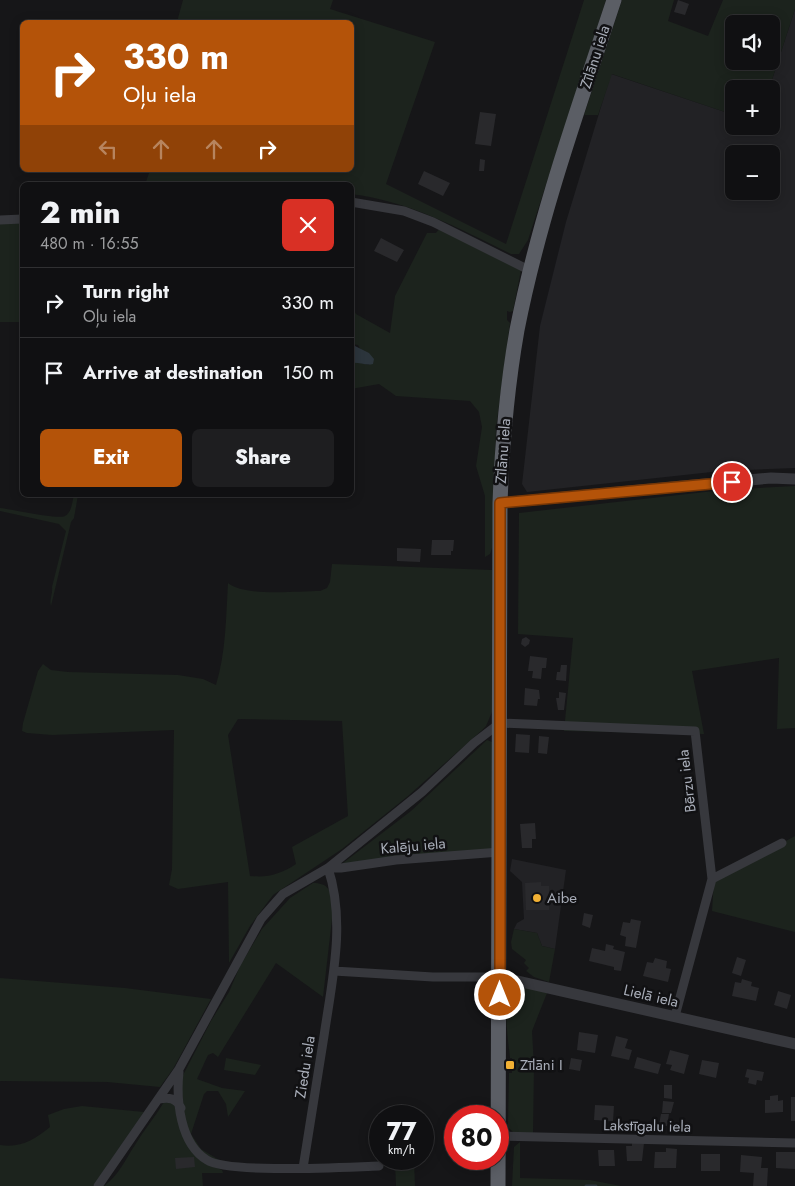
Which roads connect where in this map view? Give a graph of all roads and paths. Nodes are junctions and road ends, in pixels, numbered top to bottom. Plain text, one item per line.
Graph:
1 (614, 0) edge
2 (354, 203) edge
3 (20, 219) edge
4 (0, 220) edge
5 (531, 271) junction
6 (795, 479) edge
7 (500, 503) junction
8 (500, 723) junction
9 (782, 842) dead end
10 (500, 852) junction
11 (328, 868) junction
12 (712, 879) junction
13 (334, 971) junction
14 (500, 977) junction
15 (675, 1016) junction
16 (795, 1044) edge
17 (179, 1069) junction
18 (159, 1100) junction
19 (499, 1105) edge
20 (181, 1108) junction
21 (509, 1136) edge
22 (795, 1143) edge
23 (369, 1166) edge
24 (303, 1168) junction
25 (498, 1170) edge
26 (98, 1186) edge
27 (498, 1186) edge

1 - 5 highway, Zīlānu iela
2 - 5 street
3 - 4 street
5 - 7 highway, Zīlānu iela
6 - 7 street
7 - 8 highway, Zīlānu iela
8 - 10 highway, Zīlānu iela
8 - 11 street
8 - 12 street, Bērzu iela
9 - 12 street
10 - 11 street, Kalēju iela
10 - 14 highway, Zīlānu iela
11 - 13 street, Ziedu iela
11 - 17 street
12 - 15 street, Bērzu iela
13 - 14 street
13 - 24 street, Ziedu iela
14 - 15 street, Lielā iela
14 - 19 highway, Zīlānu iela
15 - 16 street, Lielā iela
17 - 18 street
17 - 20 street
18 - 20 street
18 - 26 street
20 - 24 street
21 - 22 street, Lakstīgalu iela
23 - 24 street
25 - 27 highway, Zīlānu iela

